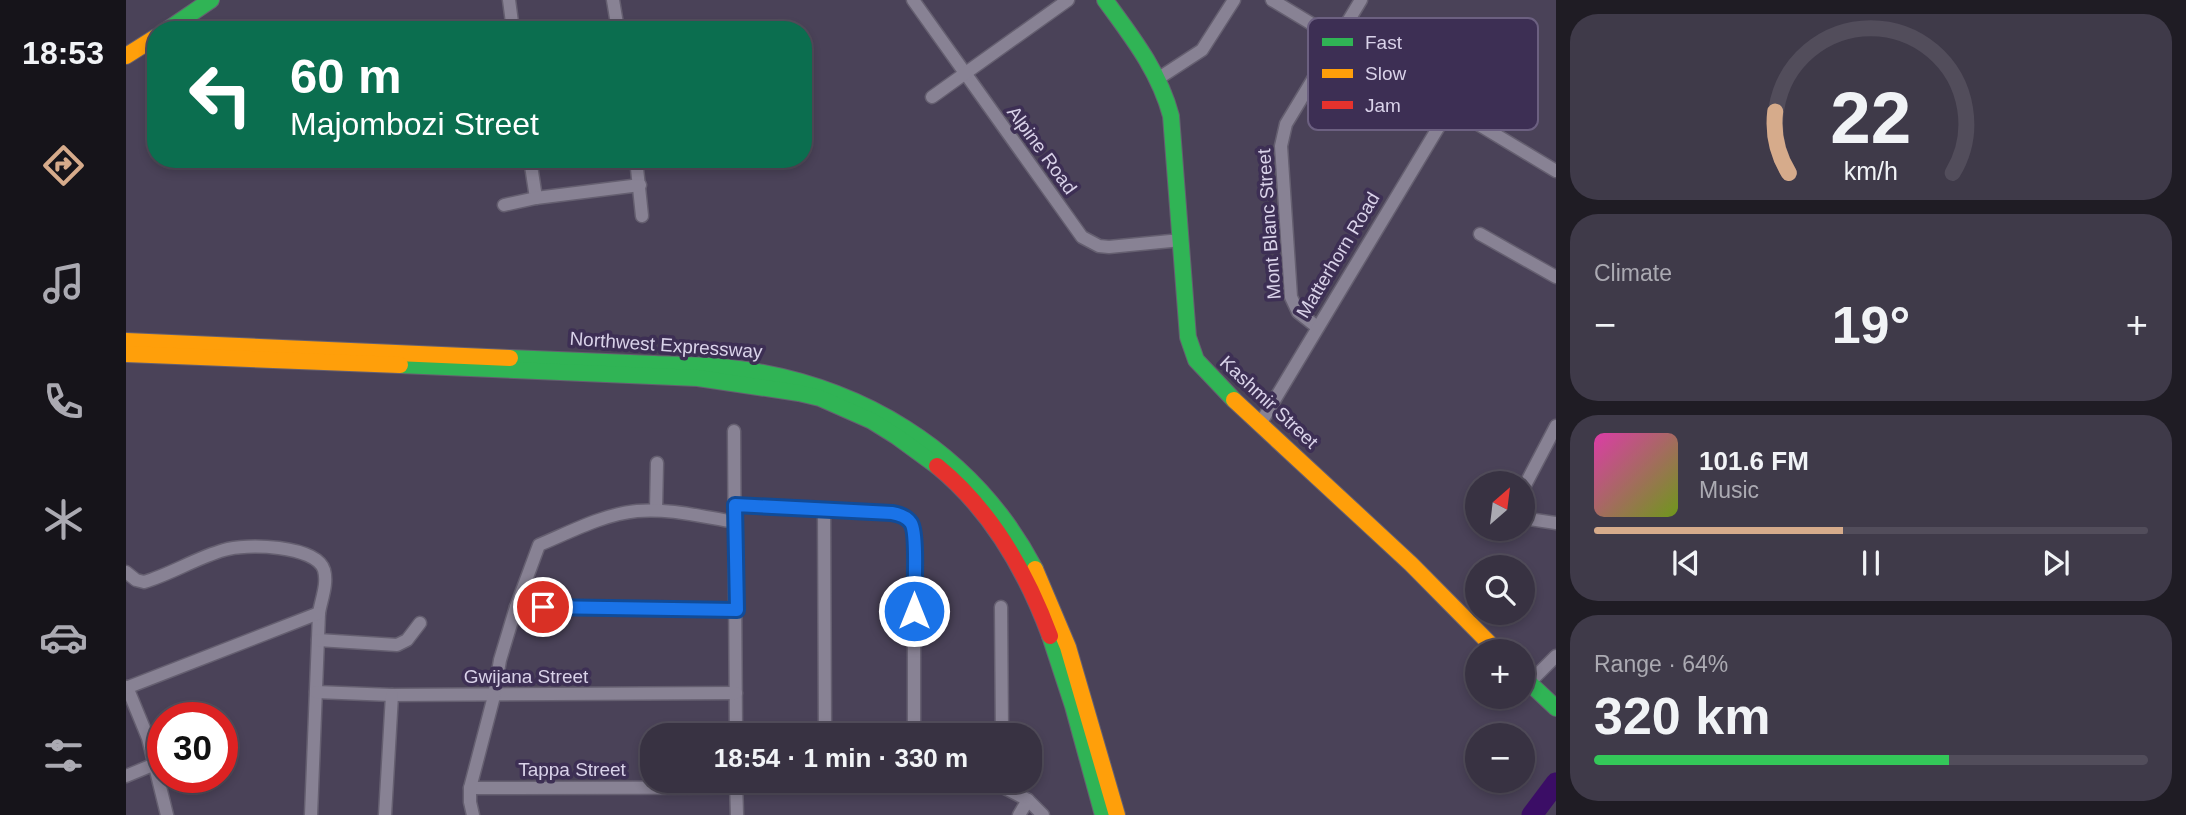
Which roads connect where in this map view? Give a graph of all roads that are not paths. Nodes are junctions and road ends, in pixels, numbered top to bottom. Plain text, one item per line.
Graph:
1 (211, 0) edge
2 (509, 0) edge
3 (613, 0) edge
4 (913, 0) edge
5 (1068, 0) edge
6 (1105, 0) edge
7 (1234, 0) edge
8 (1272, 0) edge
9 (1361, 0) edge
10 (1350, 18) edge
11 (180, 21) edge
12 (512, 21) edge
13 (616, 21) edge
14 (1308, 22) edge
15 (147, 43) edge
16 (126, 56) edge
17 (964, 74) junction
18 (1159, 78) junction
19 (1308, 87) edge
20 (932, 97) dead end
21 (1437, 130) edge
22 (1487, 130) edge
23 (531, 168) edge
24 (637, 168) edge
25 (1556, 171) edge
26 (640, 186) junction
27 (536, 198) junction
28 (504, 205) dead end
29 (642, 216) dead end
30 (1480, 234) dead end
31 (1181, 240) junction
32 (1556, 277) edge
33 (1317, 327) junction
34 (126, 341) edge
35 (126, 354) edge
36 (1260, 424) junction
37 (1556, 426) edge
38 (734, 431) dead end
39 (657, 463) dead end
40 (1532, 471) edge
41 (735, 505) junction
42 (824, 509) junction
43 (656, 510) junction
44 (1535, 520) edge
45 (735, 522) junction
46 (1556, 523) edge
47 (126, 572) edge
48 (516, 607) junction
49 (1001, 607) dead end
50 (737, 610) junction
51 (318, 613) junction
52 (419, 623) dead end
53 (1485, 639) edge
54 (318, 640) junction
55 (1556, 656) edge
56 (1535, 673) edge
57 (127, 687) edge
58 (1535, 688) edge
59 (316, 692) junction
60 (736, 694) junction
61 (392, 695) junction
62 (494, 696) junction
63 (1556, 708) edge
64 (736, 723) edge
65 (825, 723) edge
66 (914, 723) edge
67 (1002, 723) edge
68 (147, 736) edge
69 (147, 767) edge
70 (126, 776) edge
71 (640, 786) edge
72 (470, 788) junction
73 (162, 793) edge
74 (736, 793) edge
75 (1017, 793) edge
76 (1028, 800) junction
77 (167, 815) edge
78 (311, 815) edge
79 (385, 815) edge
80 (473, 815) edge
81 (737, 815) edge
82 (1019, 815) edge
83 (1043, 815) edge
84 (1104, 815) edge
85 (1117, 815) edge

1 - 11 main road
2 - 12 street
3 - 13 street
4 - 17 street, Alpine Road
5 - 17 street
6 - 18 main road, Kashmir Street
7 - 18 street
8 - 14 street
9 - 10 street, Mont Blanc Street
15 - 16 main road
17 - 20 street
17 - 31 street, Alpine Road
18 - 31 main road, Kashmir Street
19 - 33 street, Mont Blanc Street
21 - 33 street, Matterhorn Road
22 - 25 street
23 - 27 street
24 - 26 street
26 - 27 street
26 - 29 street
27 - 28 street
30 - 32 street
31 - 36 main road, Kashmir Street
33 - 36 street, Matterhorn Road
34 - 85 main road, Northwest Expressway
35 - 84 main road, Northwest Expressway
36 - 53 main road, Kashmir Street
37 - 40 street
38 - 41 street
39 - 43 street
41 - 42 street
41 - 45 street
42 - 65 street
42 - 66 street
43 - 45 street
43 - 48 street
44 - 46 street
45 - 50 street
47 - 51 street
48 - 50 street
48 - 62 street
49 - 67 street
50 - 60 street
51 - 54 street
51 - 57 street
52 - 54 street
54 - 59 street
55 - 56 street
57 - 68 street
58 - 63 main road
59 - 61 street, Gwijana Street
59 - 78 street
60 - 62 street, Gwijana Street
60 - 64 street
61 - 62 street, Gwijana Street
61 - 79 street
62 - 72 street
69 - 70 street
71 - 72 street, Tappa Street
72 - 80 street
73 - 77 street
74 - 81 street
75 - 76 street, Tappa Street
76 - 82 street
76 - 83 street, Tappa Street

